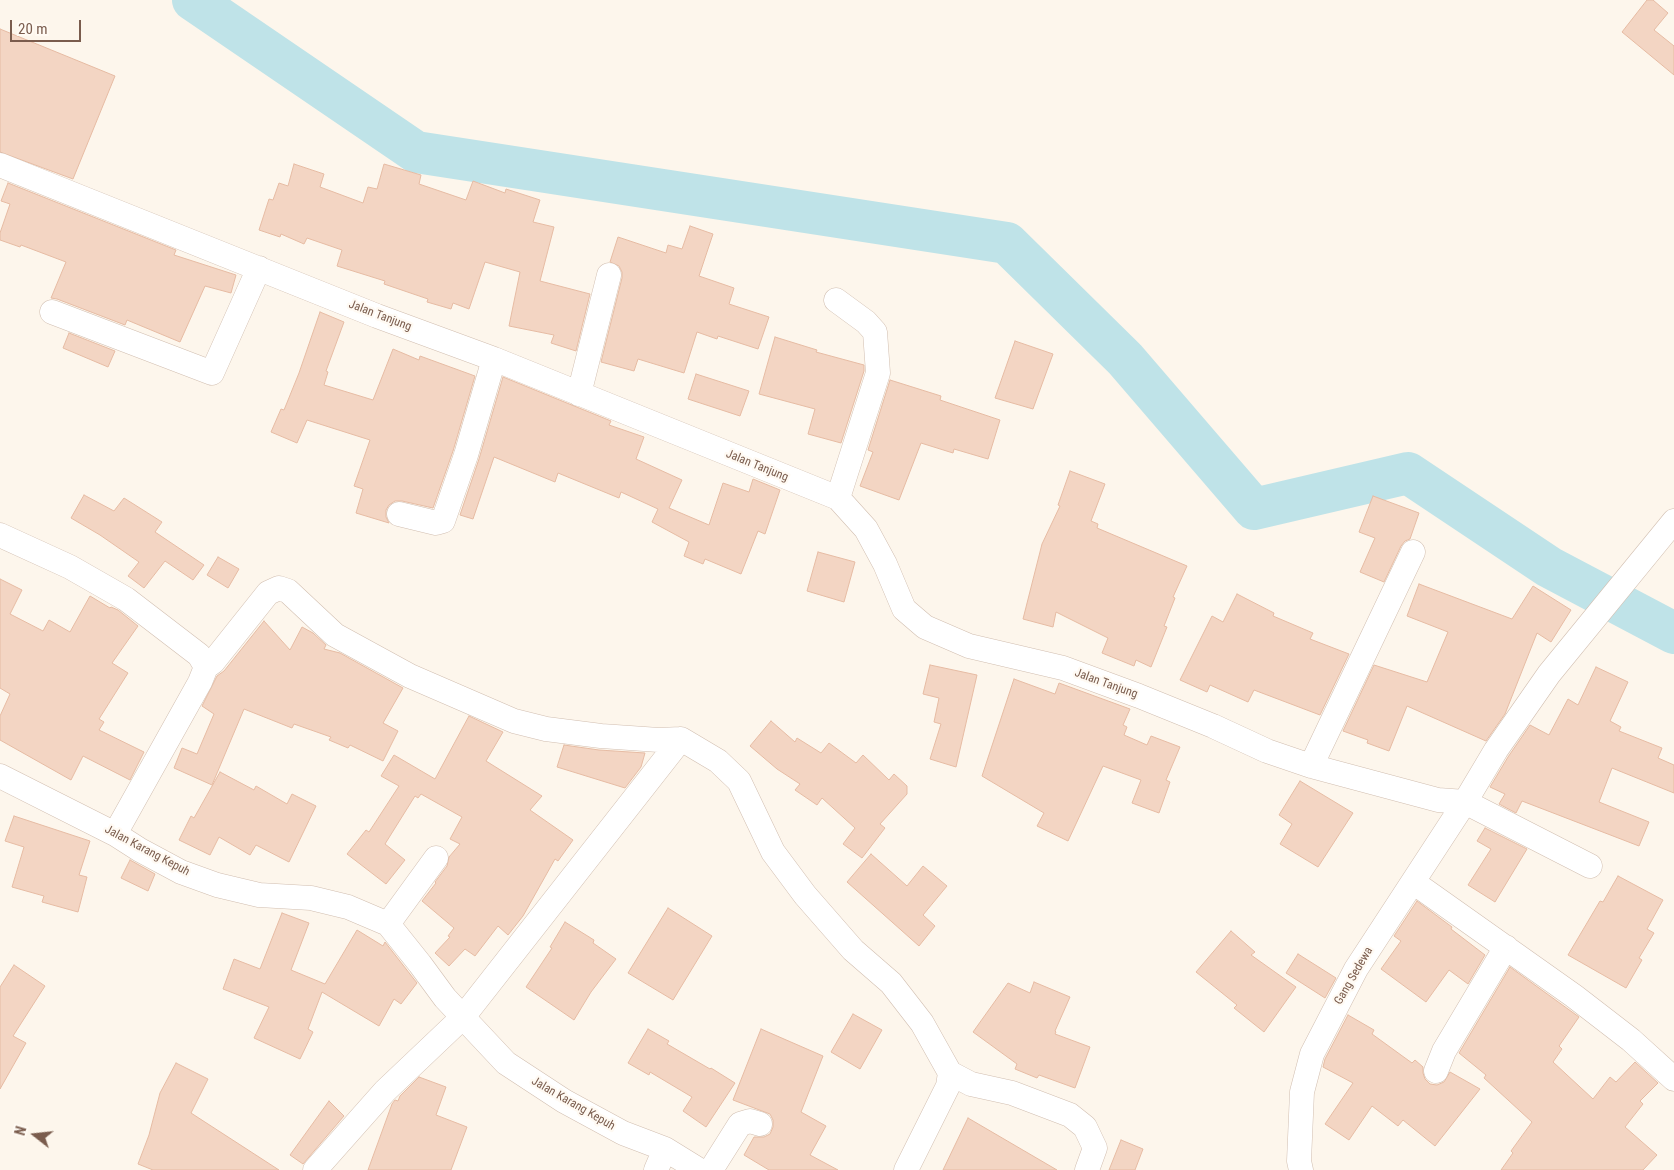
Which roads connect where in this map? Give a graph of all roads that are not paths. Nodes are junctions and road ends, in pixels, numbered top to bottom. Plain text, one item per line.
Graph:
1 (0, 165) edge
2 (259, 268) junction
3 (609, 275) dead end
4 (836, 300) dead end
5 (52, 312) dead end
6 (494, 360) junction
7 (579, 394) junction
8 (838, 498) junction
9 (399, 514) dead end
10 (1674, 521) edge
11 (0, 536) edge
12 (1413, 552) dead end
13 (206, 667) junction
14 (682, 739) junction
15 (1311, 766) junction
16 (0, 776) edge
17 (1465, 802) junction
18 (115, 834) junction
19 (436, 858) dead end
20 (1590, 866) dead end
21 (1413, 882) junction
22 (388, 924) junction
23 (1506, 947) junction
24 (463, 1017) junction
25 (1436, 1071) dead end
26 (950, 1074) junction
27 (1674, 1079) edge
28 (760, 1124) dead end
29 (660, 1160) edge
30 (315, 1170) edge
31 (699, 1170) edge
32 (712, 1170) edge
33 (906, 1170) edge
34 (1087, 1170) edge
35 (1300, 1170) edge

1 - 2 street, Jalan Tanjung
2 - 5 street
2 - 6 street, Jalan Tanjung
3 - 7 street
4 - 8 street
6 - 7 street, Jalan Tanjung
6 - 9 street
7 - 8 street, Jalan Tanjung
8 - 15 street, Jalan Tanjung
10 - 17 street, Gang Sedewa
11 - 13 street
12 - 15 street
13 - 14 street
13 - 18 street
14 - 24 street
14 - 26 street
15 - 17 street, Jalan Tanjung
16 - 18 street, Jalan Karang Kepuh
17 - 20 street
17 - 21 street, Gang Sedewa
18 - 22 street, Jalan Karang Kepuh
19 - 22 street
21 - 23 street
21 - 35 street, Gang Sedewa
22 - 24 street, Jalan Karang Kepuh
23 - 25 street
23 - 27 street
24 - 29 street, Jalan Karang Kepuh
24 - 30 street
26 - 33 street
26 - 34 street
28 - 32 street
29 - 31 street, Jalan Karang Kepuh

